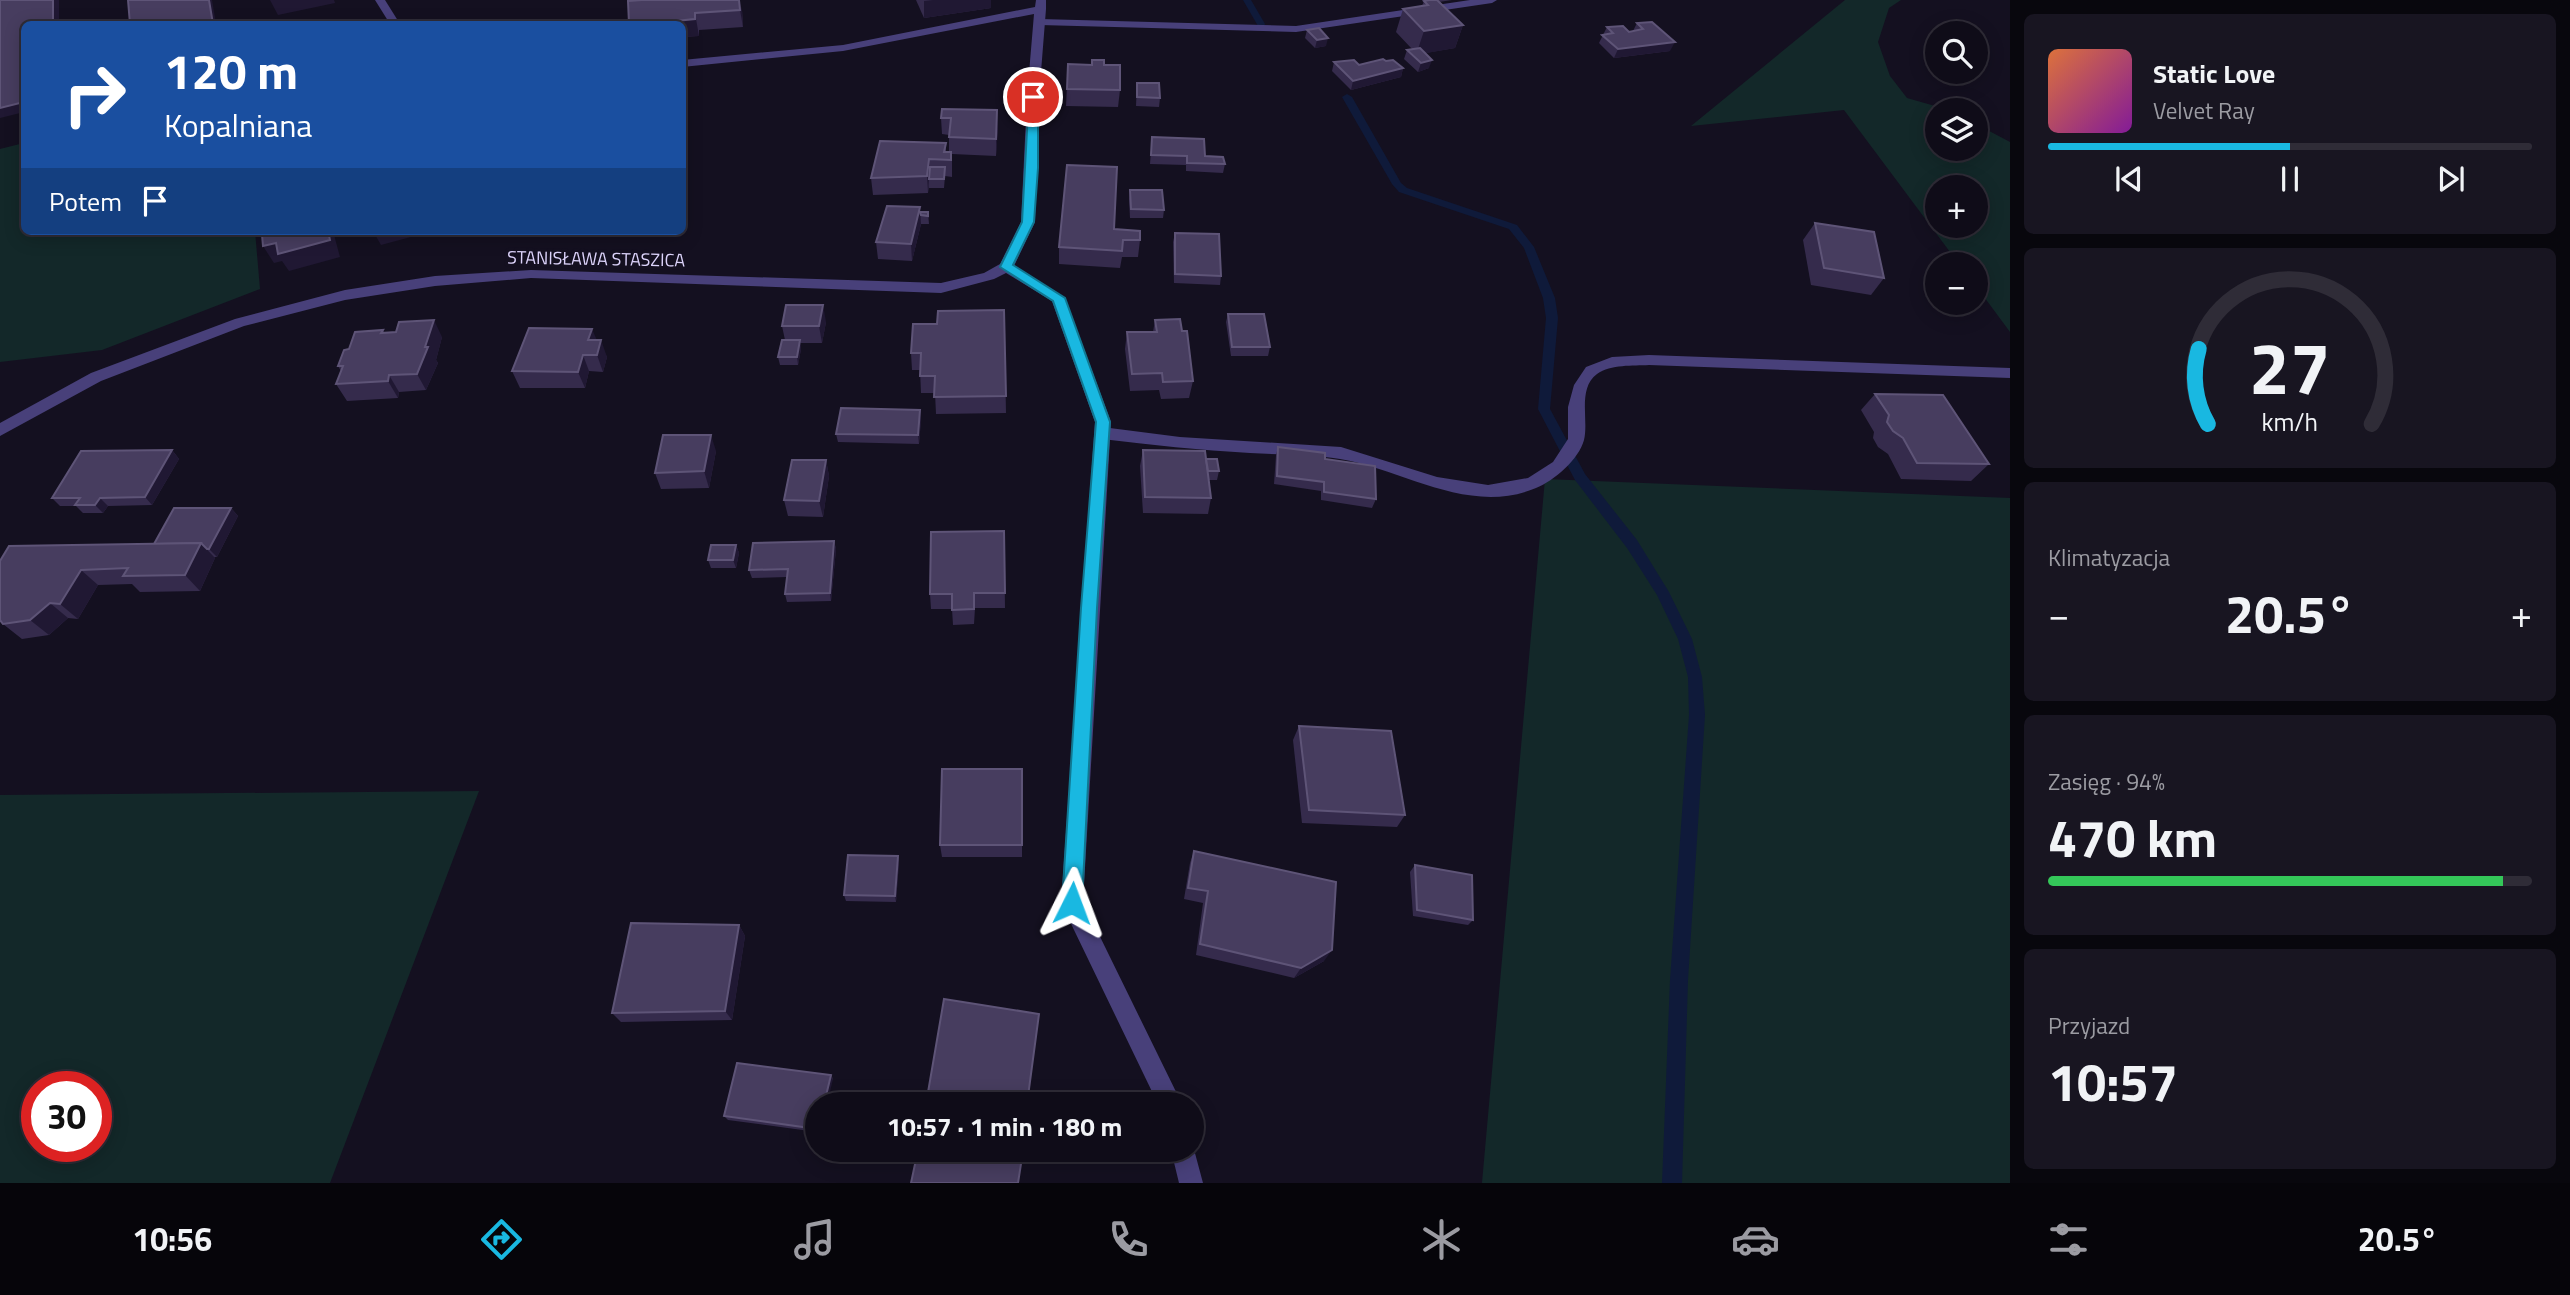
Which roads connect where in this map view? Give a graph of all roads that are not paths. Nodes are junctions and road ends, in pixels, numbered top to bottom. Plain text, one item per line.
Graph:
1 (380, 0) edge
2 (1492, 0) edge
3 (1041, 10) edge
4 (393, 21) edge
5 (686, 64) edge
6 (1006, 267) junction
7 (2010, 373) edge
8 (2, 427) edge
9 (1102, 433) junction
10 (1164, 1092) edge
11 (1186, 1162) edge
12 (1191, 1183) edge

1 - 4 street
2 - 3 street
3 - 5 street
3 - 6 street
6 - 8 street, STANISŁAWA STASZICA
6 - 9 street
7 - 9 street
9 - 10 street
11 - 12 street

